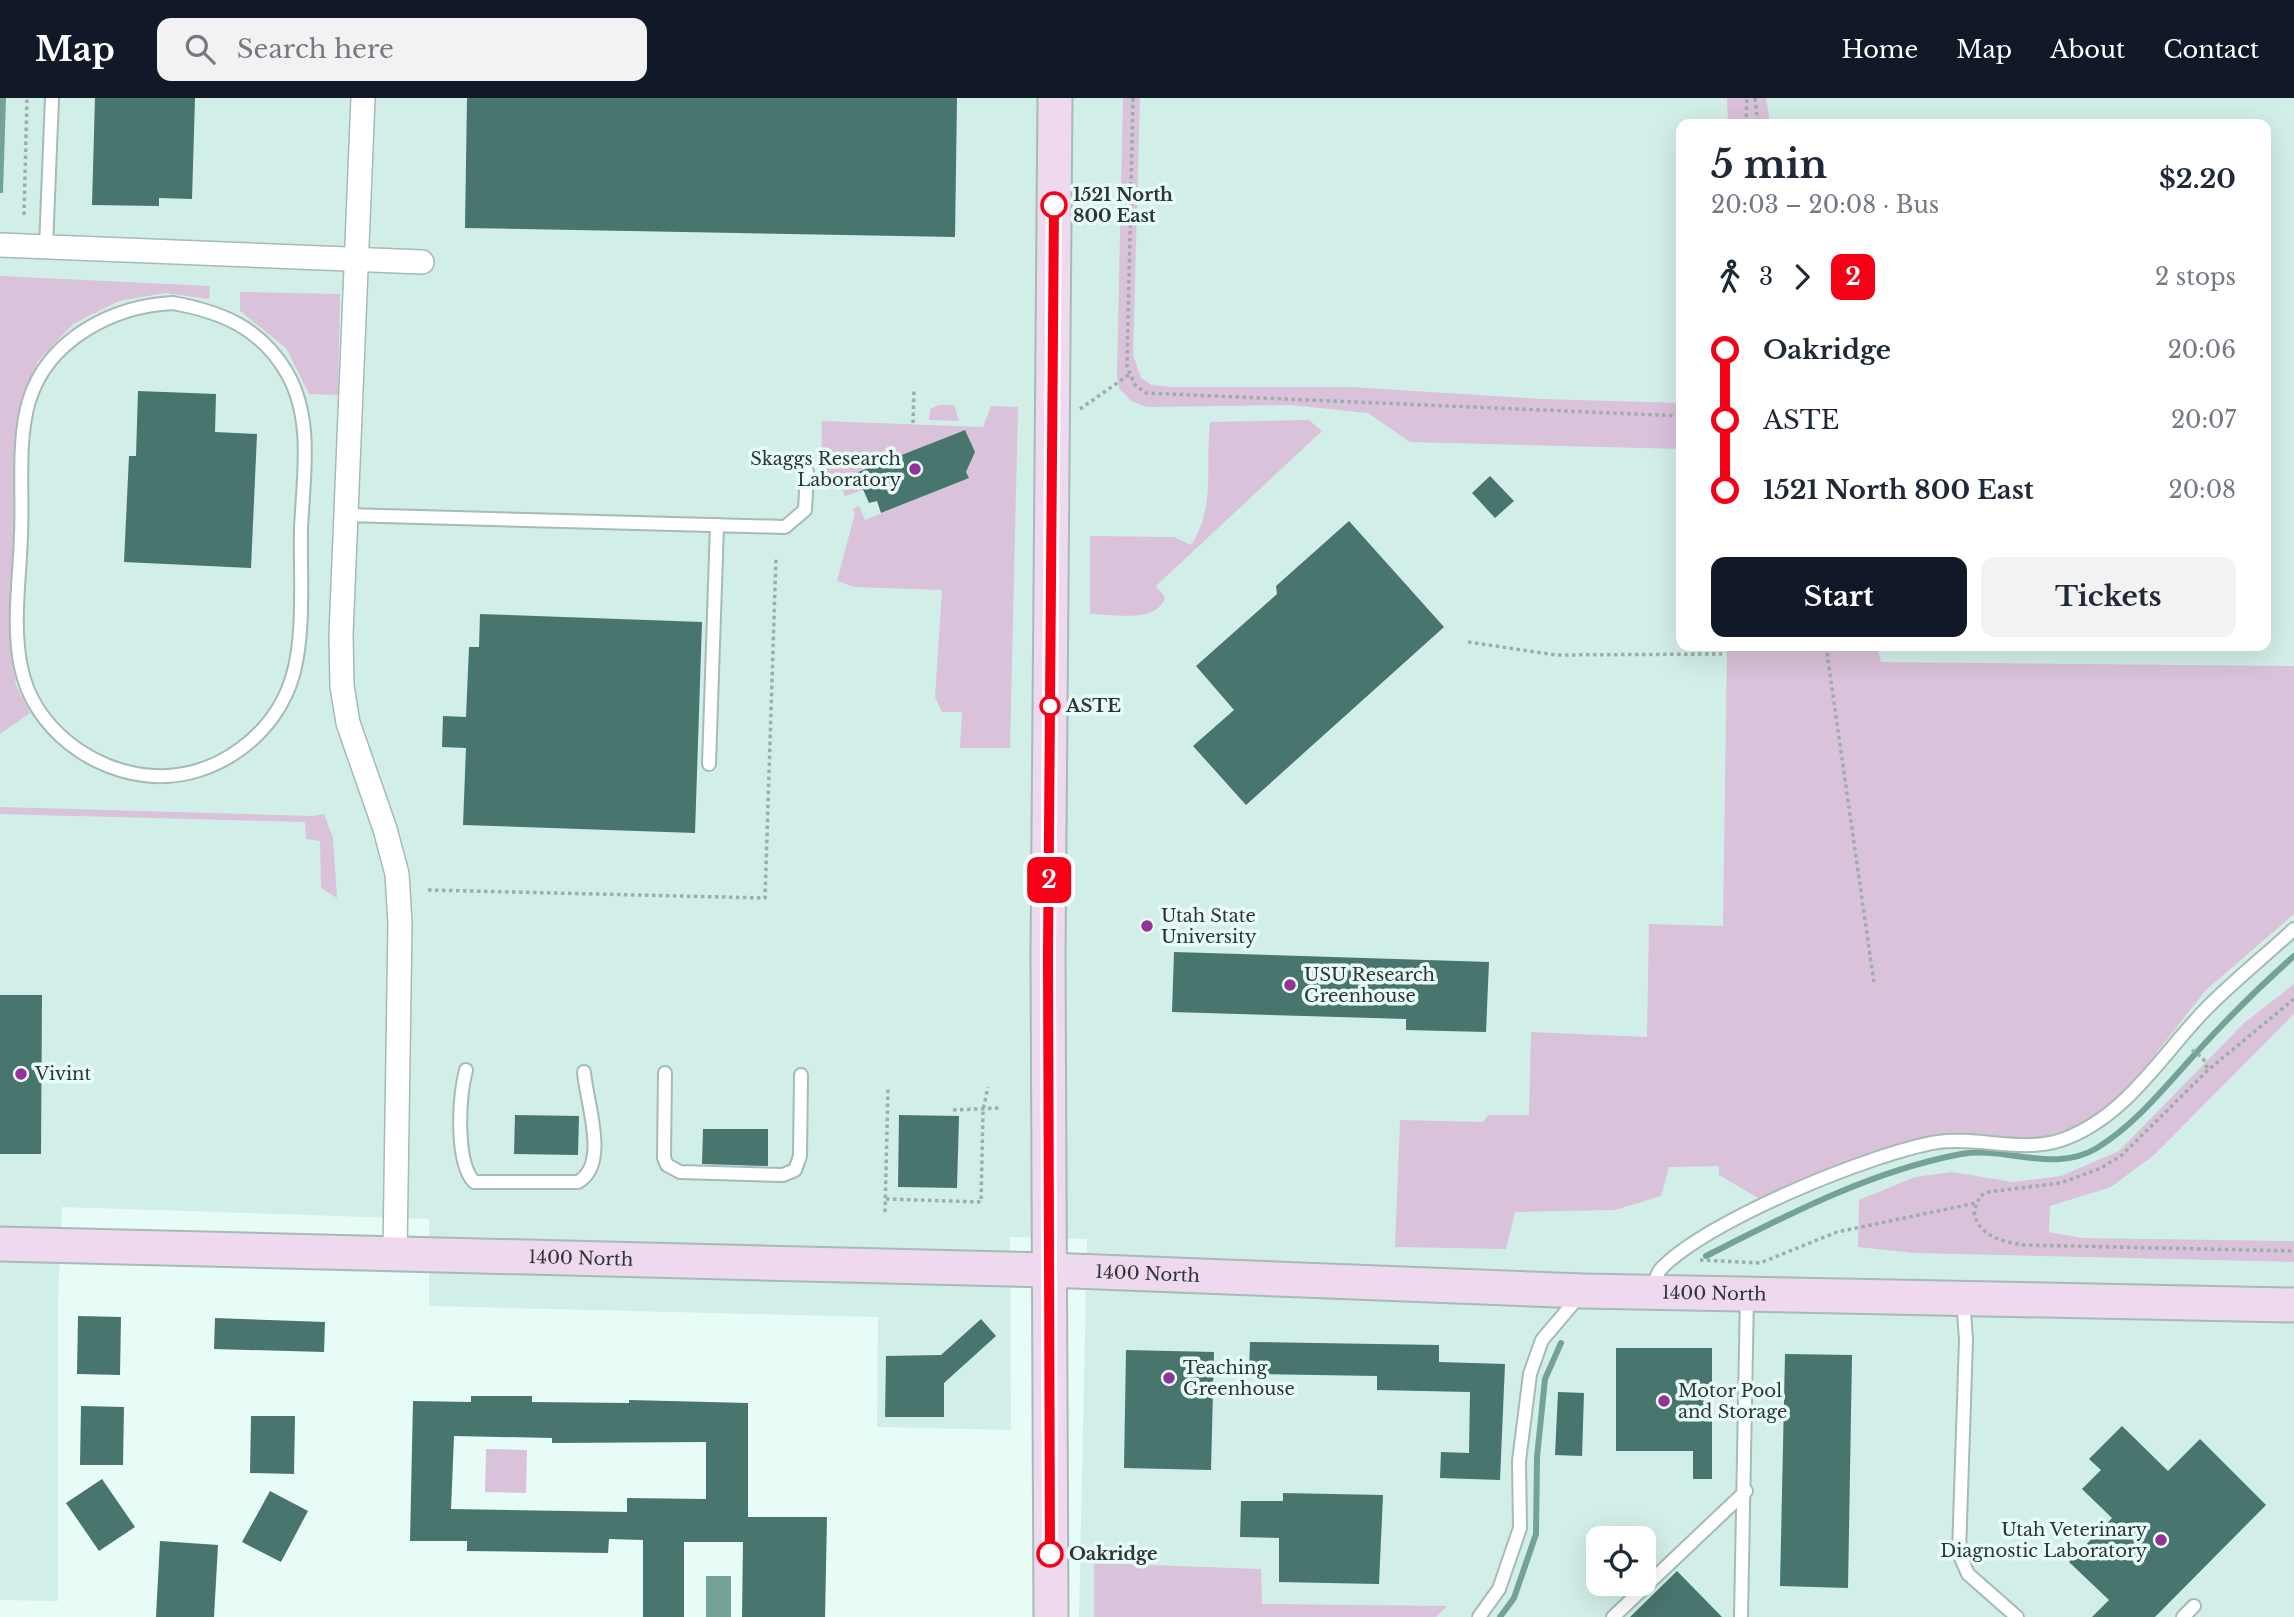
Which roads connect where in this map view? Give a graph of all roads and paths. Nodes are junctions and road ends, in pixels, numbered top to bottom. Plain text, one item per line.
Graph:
1 (27, 98) edge
2 (52, 98) edge
3 (363, 98) edge
4 (1055, 98) edge
5 (1133, 98) edge
6 (1747, 98) edge
7 (1755, 98) edge
8 (1746, 119) edge
9 (1757, 119) edge
10 (24, 215) dead end
11 (0, 245) edge
12 (46, 247) junction
13 (358, 259) junction
14 (422, 262) dead end
15 (222, 314) joint
16 (1130, 374) junction
17 (914, 389) dead end
18 (1676, 416) edge
19 (913, 423) dead end
20 (1051, 429) junction
21 (807, 472) dead end
22 (346, 515) junction
23 (717, 526) junction
24 (776, 557) dead end
25 (1468, 642) dead end
26 (1827, 651) edge
27 (1721, 654) dead end
28 (709, 764) dead end
29 (428, 890) dead end
30 (2294, 929) edge
31 (1874, 983) dead end
32 (2294, 999) edge
33 (2187, 1045) dead end
34 (2207, 1069) junction
35 (466, 1070) dead end
36 (584, 1072) dead end
37 (665, 1073) dead end
38 (801, 1075) dead end
39 (988, 1087) dead end
40 (888, 1089) dead end
41 (1000, 1108) dead end
42 (953, 1110) dead end
43 (983, 1110) junction
44 (886, 1199) junction
45 (1976, 1203) junction
46 (886, 1212) dead end
47 (0, 1244) edge
48 (2294, 1251) edge
49 (395, 1252) junction
50 (1674, 1259) junction
51 (1048, 1270) junction
52 (1584, 1291) junction
53 (1652, 1292) junction
54 (1747, 1294) junction
55 (1963, 1298) junction
56 (2294, 1305) edge
57 (1746, 1492) junction
58 (2194, 1606) dead end
59 (1051, 1617) edge
60 (1479, 1617) edge
61 (1613, 1617) edge
62 (1741, 1617) edge
63 (1754, 1617) edge
64 (2017, 1617) edge
65 (2183, 1617) edge

1 - 10 path
2 - 12 lane
3 - 13 street
4 - 20 main road
5 - 16 path
6 - 8 path
7 - 9 path
11 - 12 street
12 - 13 street
13 - 14 street
13 - 22 street
15 - 15 lane
16 - 18 path
16 - 20 path
17 - 19 path
20 - 51 main road
21 - 23 lane
22 - 23 lane
22 - 49 street
23 - 28 lane
24 - 29 path
25 - 27 path
26 - 31 path
30 - 50 lane
32 - 34 path
33 - 34 path
34 - 45 path
35 - 36 lane
37 - 38 lane
39 - 43 path
40 - 44 path
41 - 43 path
42 - 43 path
43 - 44 path
44 - 46 path
45 - 48 path
45 - 50 path
47 - 49 main road, 1400 North
49 - 51 main road, 1400 North
50 - 53 lane
51 - 52 main road, 1400 North
51 - 59 main road
52 - 53 main road, 1400 North
52 - 60 lane
53 - 54 main road, 1400 North
54 - 55 main road, 1400 North
54 - 57 lane
55 - 56 main road, 1400 North
55 - 64 lane
57 - 61 lane
57 - 62 lane
58 - 65 lane
62 - 63 lane

